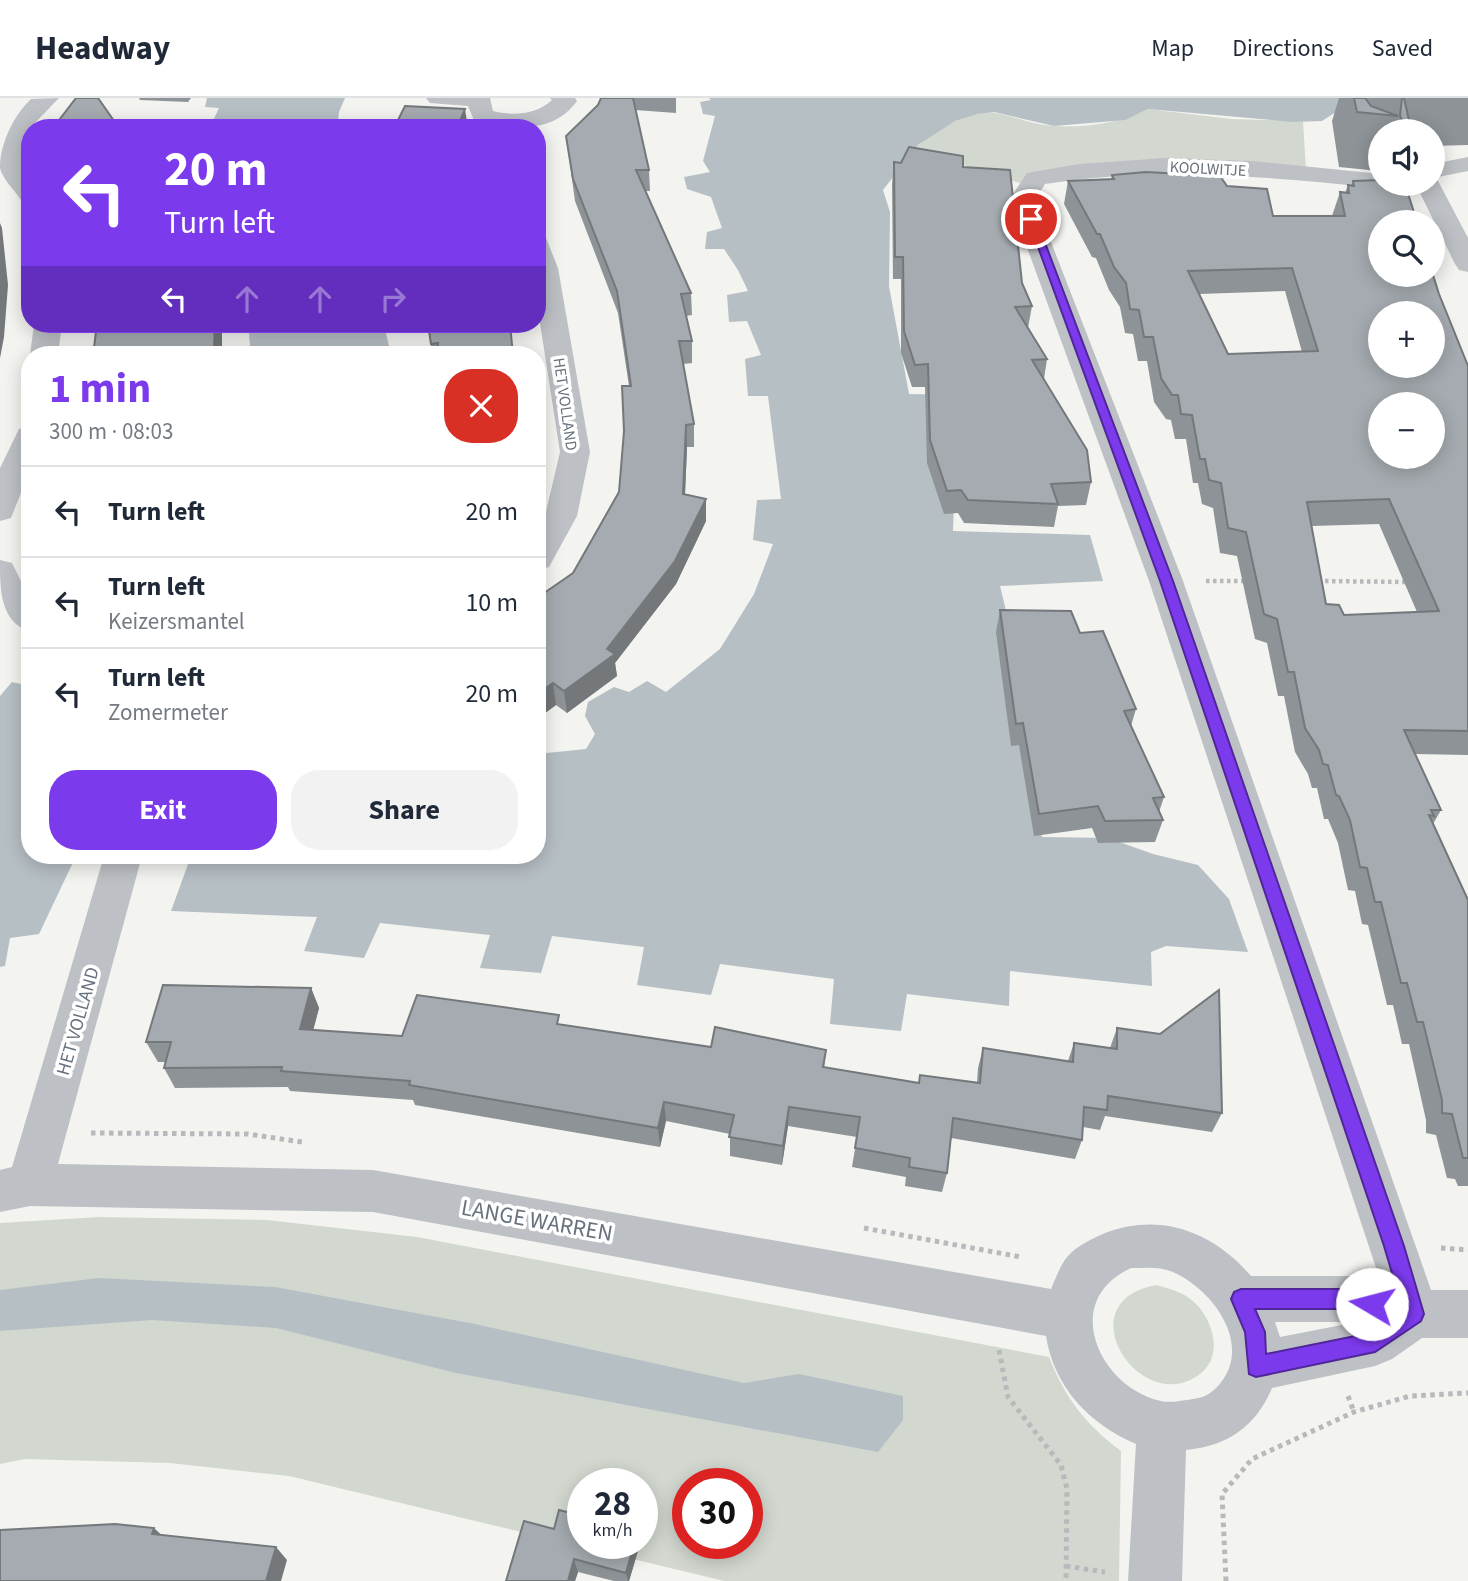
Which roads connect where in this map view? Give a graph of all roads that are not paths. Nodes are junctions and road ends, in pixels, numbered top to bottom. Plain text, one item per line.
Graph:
1 (47, 98) edge
2 (438, 98) edge
3 (562, 98) edge
4 (477, 99) edge
5 (28, 119) edge
6 (492, 119) edge
7 (538, 119) edge
8 (21, 128) edge
9 (1468, 164) edge
10 (1445, 174) edge
11 (1368, 180) edge
12 (21, 182) edge
13 (1437, 196) edge
14 (1468, 264) edge
15 (546, 274) edge
16 (21, 455) edge
17 (0, 511) edge
18 (546, 543) edge
19 (0, 571) edge
20 (21, 613) edge
21 (121, 864) edge
22 (15, 1188) edge
23 (1241, 1299) junction
24 (1414, 1314) junction
25 (1468, 1314) edge
26 (1068, 1316) junction
27 (1256, 1367) junction
28 (1161, 1426) junction
29 (1155, 1581) edge

1 - 5 street
2 - 4 street
3 - 7 street
4 - 6 street
8 - 12 street
9 - 10 street
11 - 24 street, KOOLWITJE
13 - 14 street
15 - 18 street, HET VOLLAND
16 - 17 street
19 - 20 street
21 - 22 street, HET VOLLAND
22 - 26 street, LANGE WARREN
23 - 24 street
23 - 26 street
23 - 27 street
24 - 25 street
24 - 27 street
26 - 28 street
27 - 28 street
28 - 29 street

